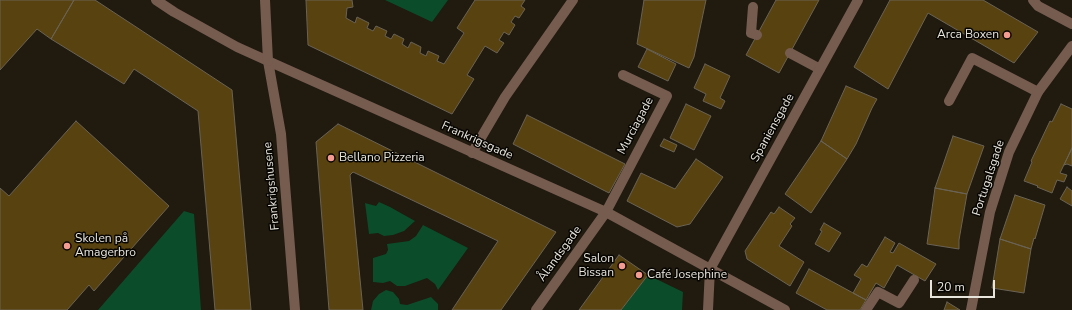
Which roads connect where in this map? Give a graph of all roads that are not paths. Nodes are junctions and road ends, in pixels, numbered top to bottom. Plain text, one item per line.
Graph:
1 (156, 0) edge
2 (265, 0) edge
3 (573, 0) edge
4 (858, 0) edge
5 (1033, 0) edge
6 (753, 7) dead end
7 (1072, 24) edge
8 (757, 35) dead end
9 (1072, 46) edge
10 (790, 53) dead end
11 (268, 62) junction
12 (820, 69) junction
13 (623, 75) dead end
14 (1038, 92) junction
15 (949, 101) dead end
16 (472, 153) junction
17 (606, 212) junction
18 (710, 269) junction
19 (914, 280) dead end
20 (295, 310) edge
21 (536, 310) edge
22 (708, 310) edge
23 (785, 310) edge
24 (866, 310) edge
25 (970, 310) edge

1 - 11 street, Frankrigsgade
2 - 11 street, Frankrigshusene
3 - 16 street
4 - 12 street, Spaniensgade
5 - 7 street
6 - 8 street
9 - 14 street, Portugalsgade
10 - 12 street
11 - 16 street, Frankrigsgade
11 - 20 street, Frankrigshusene
12 - 18 street, Spaniensgade
13 - 17 street, Murciagade
14 - 15 street
14 - 25 street, Portugalsgade
16 - 17 street, Frankrigsgade
17 - 18 street, Frankrigsgade
17 - 21 street, Ålandsgade
18 - 22 street
18 - 23 street, Frankrigsgade
19 - 24 street

